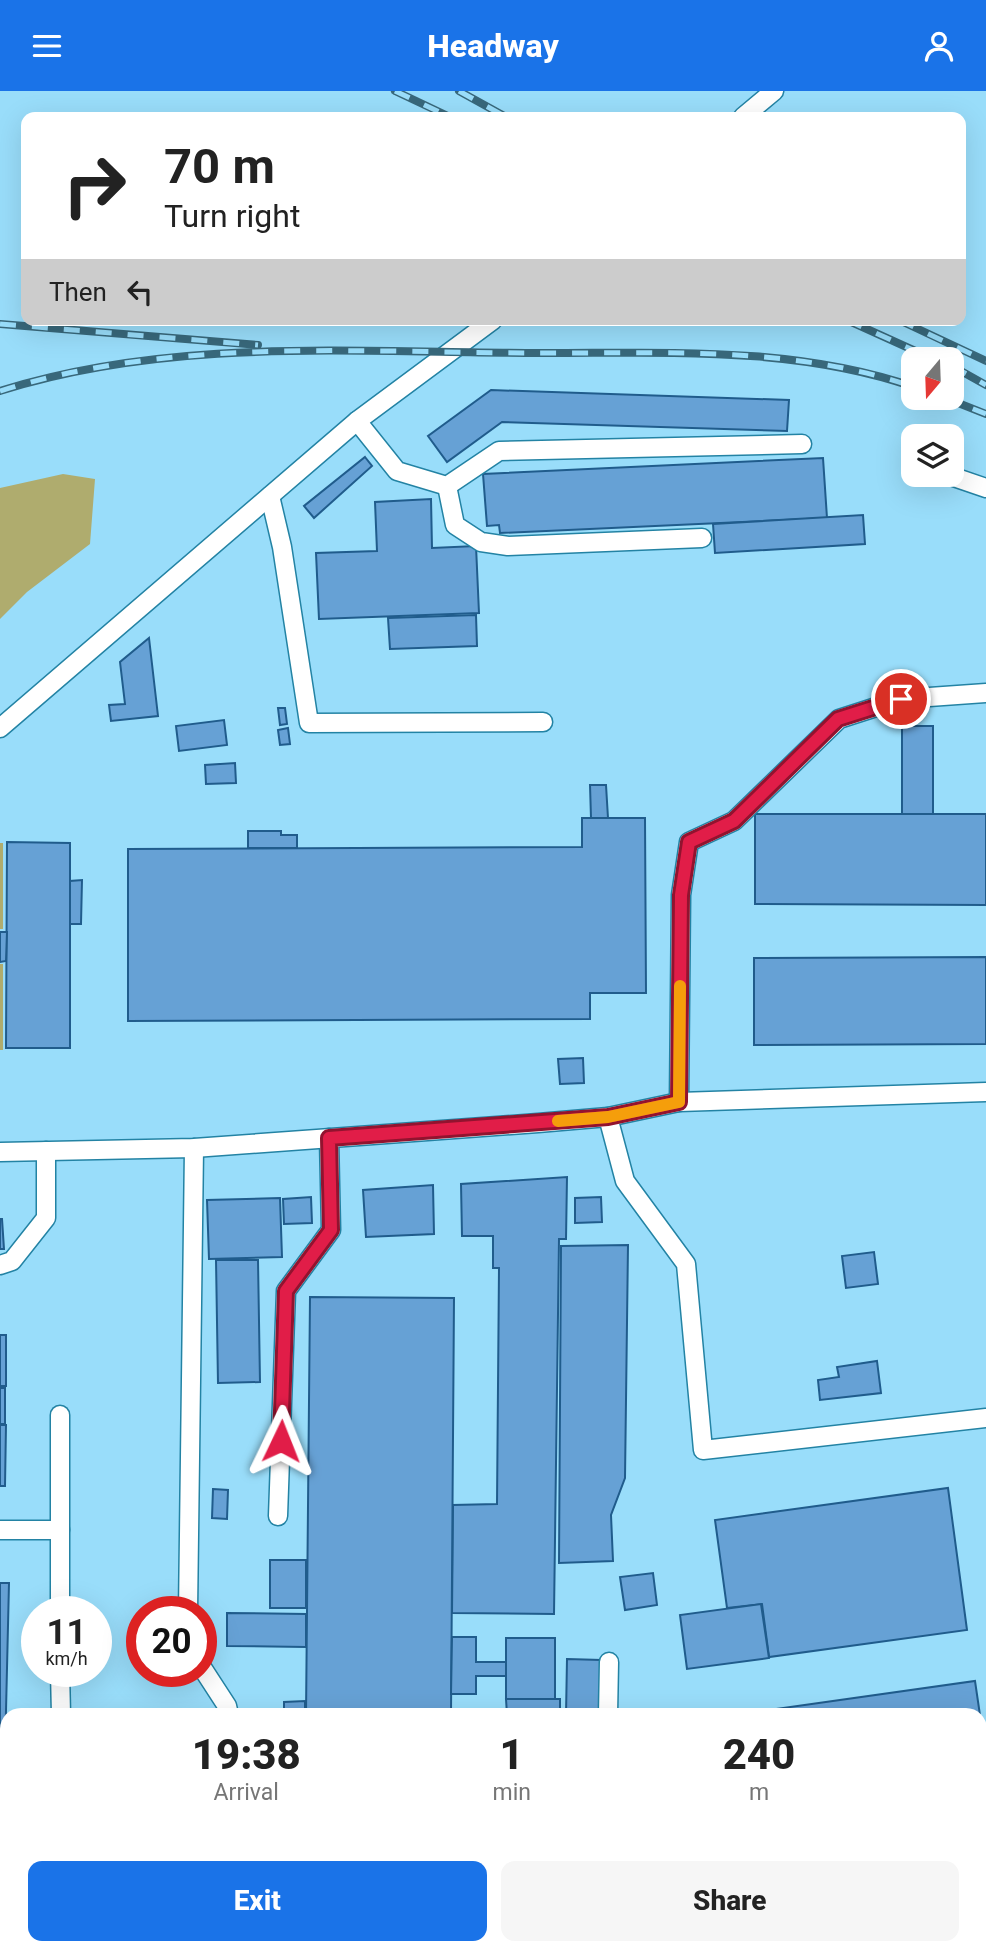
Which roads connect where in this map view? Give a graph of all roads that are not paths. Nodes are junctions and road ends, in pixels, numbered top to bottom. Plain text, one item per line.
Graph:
1 (774, 91) edge
2 (749, 112) edge
3 (485, 326) edge
4 (357, 421) junction
5 (802, 444) dead end
6 (964, 480) edge
7 (447, 486) junction
8 (986, 488) edge
9 (270, 496) junction
10 (702, 538) dead end
11 (986, 693) edge
12 (543, 722) dead end
13 (0, 728) edge
14 (986, 1092) edge
15 (679, 1102) junction
16 (608, 1117) junction
17 (329, 1138) junction
18 (194, 1148) junction
19 (46, 1151) junction
20 (0, 1152) edge
21 (0, 1265) edge
22 (60, 1415) dead end
23 (986, 1418) edge
24 (278, 1516) dead end
25 (0, 1530) edge
26 (60, 1531) junction
27 (60, 1596) edge
28 (188, 1596) edge
29 (609, 1662) dead end
30 (61, 1687) edge
31 (215, 1687) edge
32 (61, 1708) edge
33 (227, 1708) edge
34 (608, 1708) edge

1 - 2 lane
3 - 4 lane
4 - 7 lane
4 - 9 lane
5 - 7 lane
6 - 8 lane
7 - 10 lane
9 - 12 lane
9 - 13 lane
11 - 15 lane
14 - 15 lane
15 - 16 lane
16 - 17 lane
16 - 23 lane
17 - 18 lane
17 - 24 lane
18 - 19 lane
18 - 28 lane
19 - 20 lane
19 - 21 lane
22 - 26 lane
25 - 26 lane
26 - 27 lane
29 - 34 lane
30 - 32 lane
31 - 33 lane

